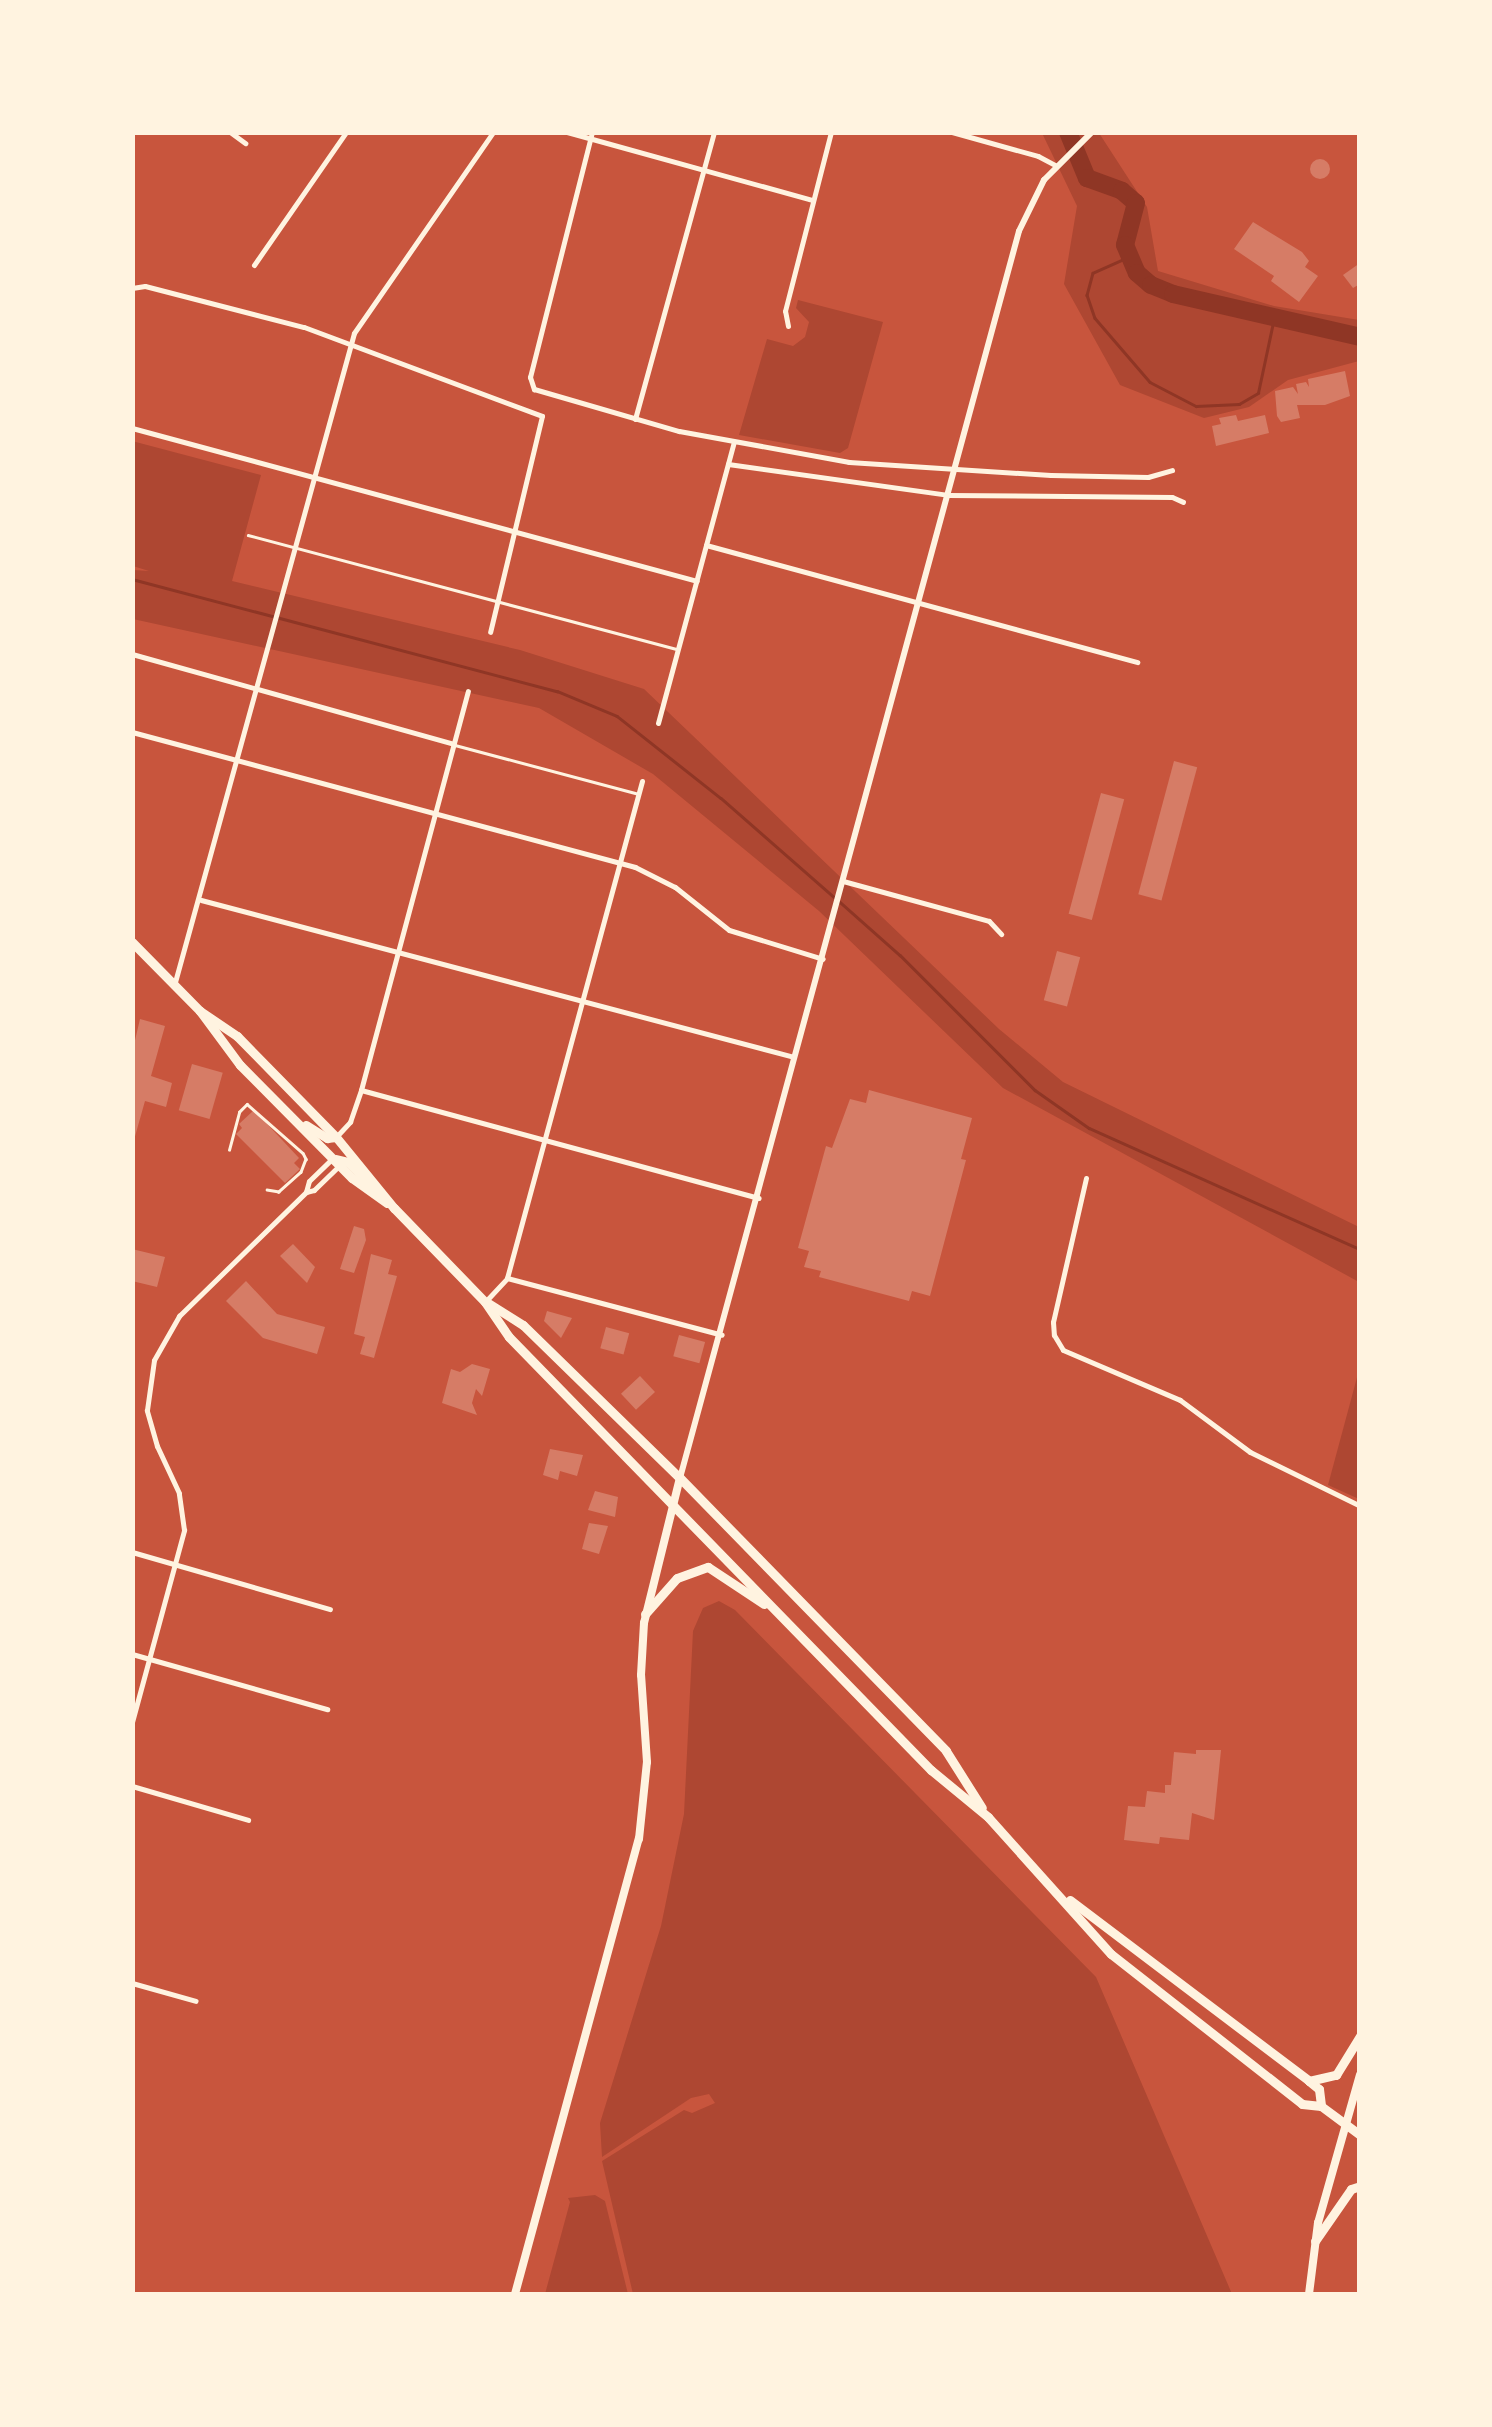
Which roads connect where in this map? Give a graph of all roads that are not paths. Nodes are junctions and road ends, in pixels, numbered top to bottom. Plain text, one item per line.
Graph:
1 (230, 132) edge
2 (346, 132) edge
3 (492, 132) edge
4 (567, 132) edge
5 (714, 132) edge
6 (831, 132) edge
7 (952, 132) edge
8 (1091, 134) edge
9 (591, 136) edge
10 (245, 143) dead end
11 (1057, 166) junction
12 (704, 170) junction
13 (813, 200) junction
14 (254, 265) dead end
15 (132, 288) edge
16 (788, 326) dead end
17 (352, 343) junction
18 (635, 420) junction
19 (132, 428) edge
20 (734, 442) junction
21 (728, 464) junction
22 (1172, 470) dead end
23 (954, 472) junction
24 (316, 477) junction
25 (948, 495) junction
26 (1183, 502) dead end
27 (513, 532) junction
28 (248, 534) dead end
29 (706, 545) junction
30 (296, 547) junction
31 (696, 581) junction
32 (497, 602) junction
33 (919, 602) junction
34 (490, 632) dead end
35 (678, 649) junction
36 (132, 654) edge
37 (1137, 662) dead end
38 (256, 689) junction
39 (468, 691) dead end
40 (658, 723) dead end
41 (132, 732) edge
42 (454, 744) junction
43 (236, 760) junction
44 (642, 782) dead end
45 (638, 793) junction
46 (436, 812) junction
47 (618, 862) junction
48 (843, 881) junction
49 (200, 899) junction
50 (1001, 934) dead end
51 (132, 942) edge
52 (398, 953) junction
53 (823, 959) junction
54 (174, 983) junction
55 (581, 1001) junction
56 (200, 1010) junction
57 (797, 1058) junction
58 (361, 1090) junction
59 (291, 1115) junction
60 (336, 1137) junction
61 (544, 1140) junction
62 (229, 1150) dead end
63 (336, 1162) junction
64 (1086, 1178) dead end
65 (267, 1190) dead end
66 (759, 1198) junction
67 (394, 1208) junction
68 (507, 1278) junction
69 (485, 1302) junction
70 (722, 1335) junction
71 (680, 1478) junction
72 (673, 1505) junction
73 (1360, 1506) edge
74 (132, 1552) edge
75 (177, 1564) junction
76 (330, 1609) dead end
77 (645, 1614) junction
78 (782, 1618) junction
79 (132, 1654) edge
80 (150, 1659) junction
81 (327, 1709) dead end
82 (132, 1722) edge
83 (132, 1786) edge
84 (988, 1817) junction
85 (248, 1820) dead end
86 (1060, 1892) junction
87 (132, 1982) edge
88 (196, 2002) dead end
89 (1360, 2036) edge
90 (1360, 2075) edge
91 (1309, 2081) junction
92 (1321, 2106) junction
93 (1346, 2126) junction
94 (1360, 2135) edge
95 (1360, 2186) edge
96 (1315, 2241) junction
97 (515, 2294) edge
98 (1309, 2294) edge

1 - 10 street
2 - 14 street
3 - 17 street
4 - 9 street
5 - 12 street
6 - 13 street
7 - 11 street
8 - 11 street
9 - 12 street
9 - 18 street
11 - 23 street
12 - 13 street
12 - 18 street
13 - 16 street
15 - 17 street
17 - 24 street
17 - 27 street
18 - 20 street
19 - 24 street
20 - 21 street
20 - 23 street
21 - 25 street
21 - 29 street
22 - 23 street
23 - 25 street
24 - 27 street
24 - 30 street
25 - 26 street
25 - 33 street
27 - 31 street
27 - 32 street
28 - 30 lane
29 - 31 street
29 - 33 street
30 - 32 lane
30 - 38 street
31 - 35 street
32 - 34 street
32 - 35 lane
33 - 37 street
33 - 48 street
35 - 40 street
36 - 38 street
38 - 42 street
38 - 43 street
39 - 42 street
41 - 43 street
42 - 45 lane
42 - 46 street
43 - 46 street
43 - 49 street
44 - 45 street
45 - 47 street
46 - 47 street
46 - 52 street
47 - 53 street
47 - 55 street
48 - 50 street
48 - 53 street
49 - 52 street
49 - 54 street
51 - 54 highway
52 - 55 street
52 - 58 street
53 - 57 street
54 - 56 highway
55 - 57 street
55 - 61 street
56 - 59 highway
56 - 60 highway
57 - 66 street
58 - 60 street
58 - 61 street
59 - 60 highway
59 - 63 highway
60 - 67 highway
61 - 66 street
61 - 68 street
62 - 65 lane
63 - 67 highway
63 - 75 street
64 - 73 street
66 - 70 street
67 - 69 highway
68 - 69 street
68 - 70 street
69 - 71 highway
69 - 72 highway
70 - 71 street
71 - 72 main road
71 - 84 highway
72 - 77 main road
72 - 78 highway
74 - 75 street
75 - 76 street
75 - 80 street
77 - 78 highway
77 - 97 main road
78 - 84 highway
79 - 80 street
80 - 81 street
80 - 82 street
83 - 85 street
84 - 86 highway
86 - 91 highway
86 - 92 highway
87 - 88 street
89 - 91 highway
90 - 93 main road
91 - 92 highway
92 - 93 highway
93 - 94 highway
93 - 96 main road
95 - 96 highway
96 - 98 main road

